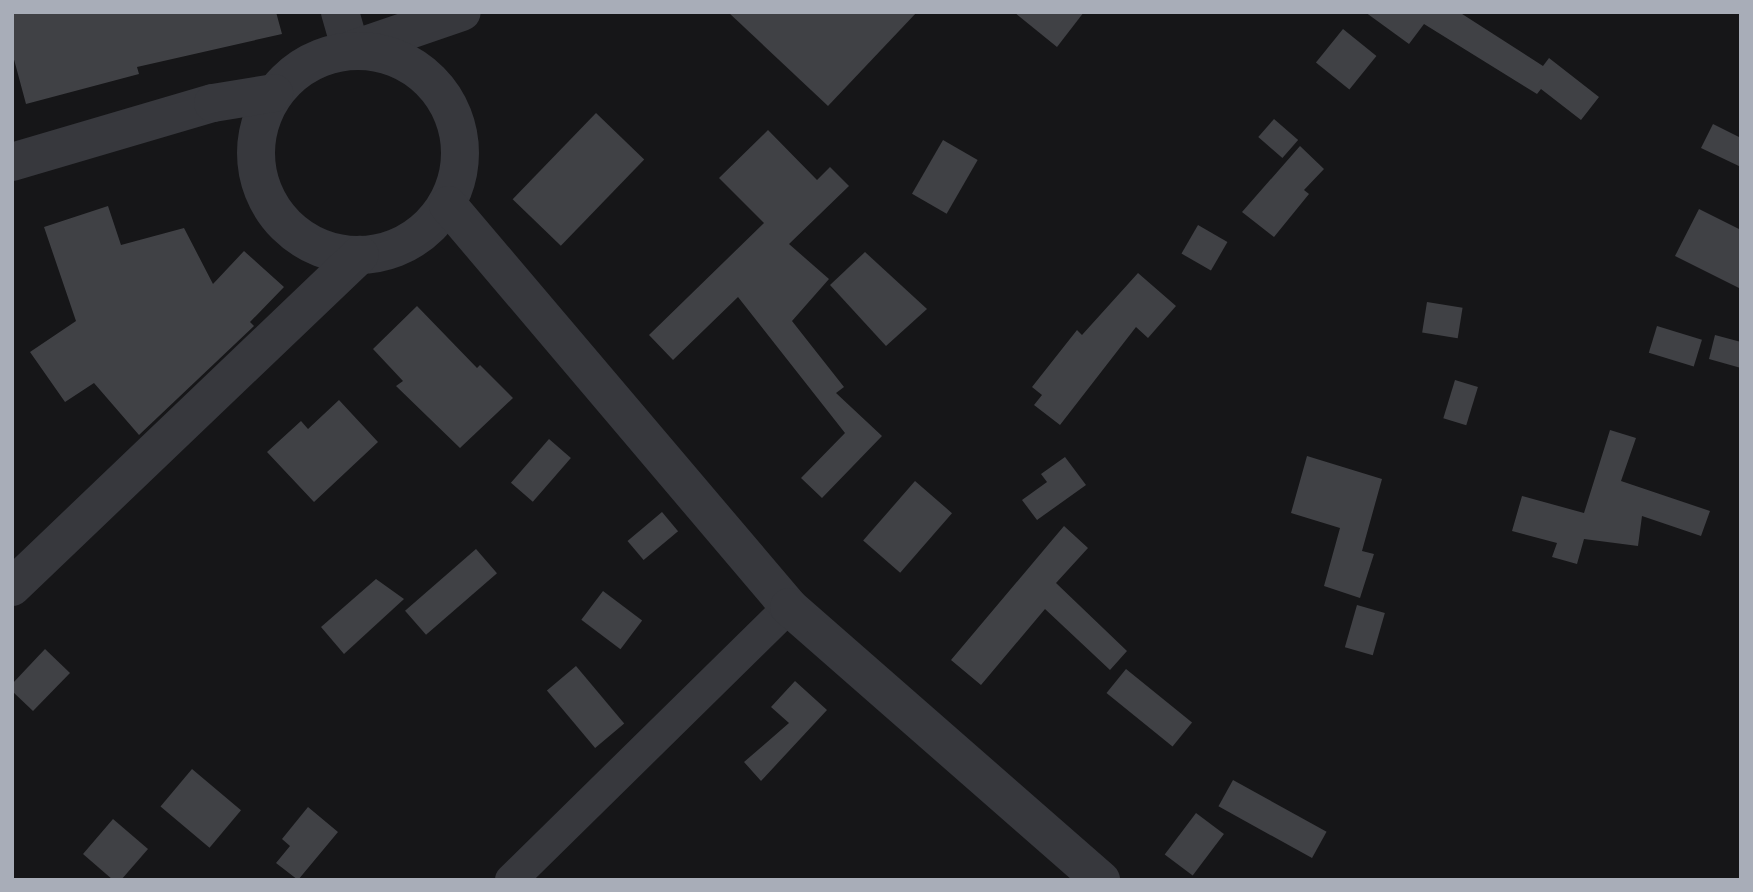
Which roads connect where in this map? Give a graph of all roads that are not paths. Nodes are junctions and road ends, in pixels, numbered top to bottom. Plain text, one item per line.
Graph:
1 (340, 12) edge
2 (462, 12) edge
3 (351, 50) junction
4 (274, 93) junction
5 (12, 162) edge
6 (448, 205) junction
7 (360, 255) junction
8 (12, 587) edge
9 (789, 607) junction
10 (511, 880) edge
11 (1101, 880) edge

1 - 3 street
2 - 3 street
3 - 4 street
3 - 6 street
4 - 5 street
4 - 7 street
6 - 7 street
6 - 9 street
7 - 8 street
9 - 10 street
9 - 11 street

